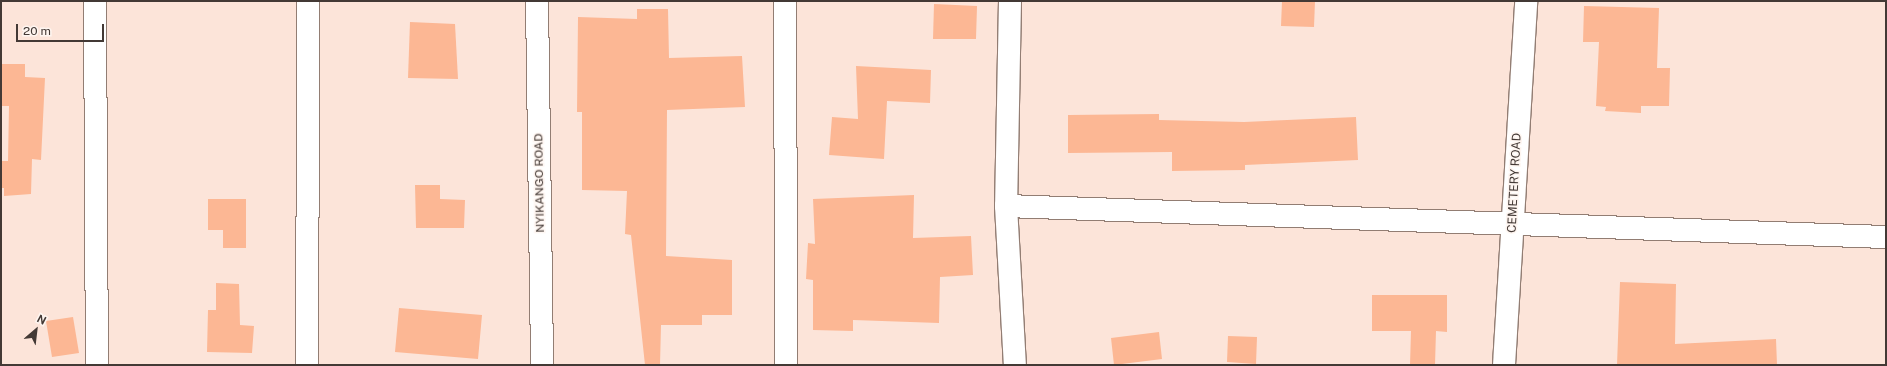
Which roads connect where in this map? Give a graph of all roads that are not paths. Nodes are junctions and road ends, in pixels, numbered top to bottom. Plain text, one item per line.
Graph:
1 (95, 1) edge
2 (308, 1) edge
3 (537, 1) edge
4 (785, 1) edge
5 (1010, 1) edge
6 (1526, 1) edge
7 (1006, 206) junction
8 (1513, 226) junction
9 (1886, 237) edge
10 (97, 365) edge
11 (307, 365) edge
12 (542, 365) edge
13 (786, 365) edge
14 (1015, 365) edge
15 (1504, 365) edge

1 - 10 street
2 - 11 street
3 - 12 street, NYIKANGO ROAD
4 - 13 street
5 - 7 street
6 - 8 street, CEMETERY ROAD
7 - 8 street
7 - 14 street
8 - 9 street
8 - 15 street, CEMETERY ROAD

